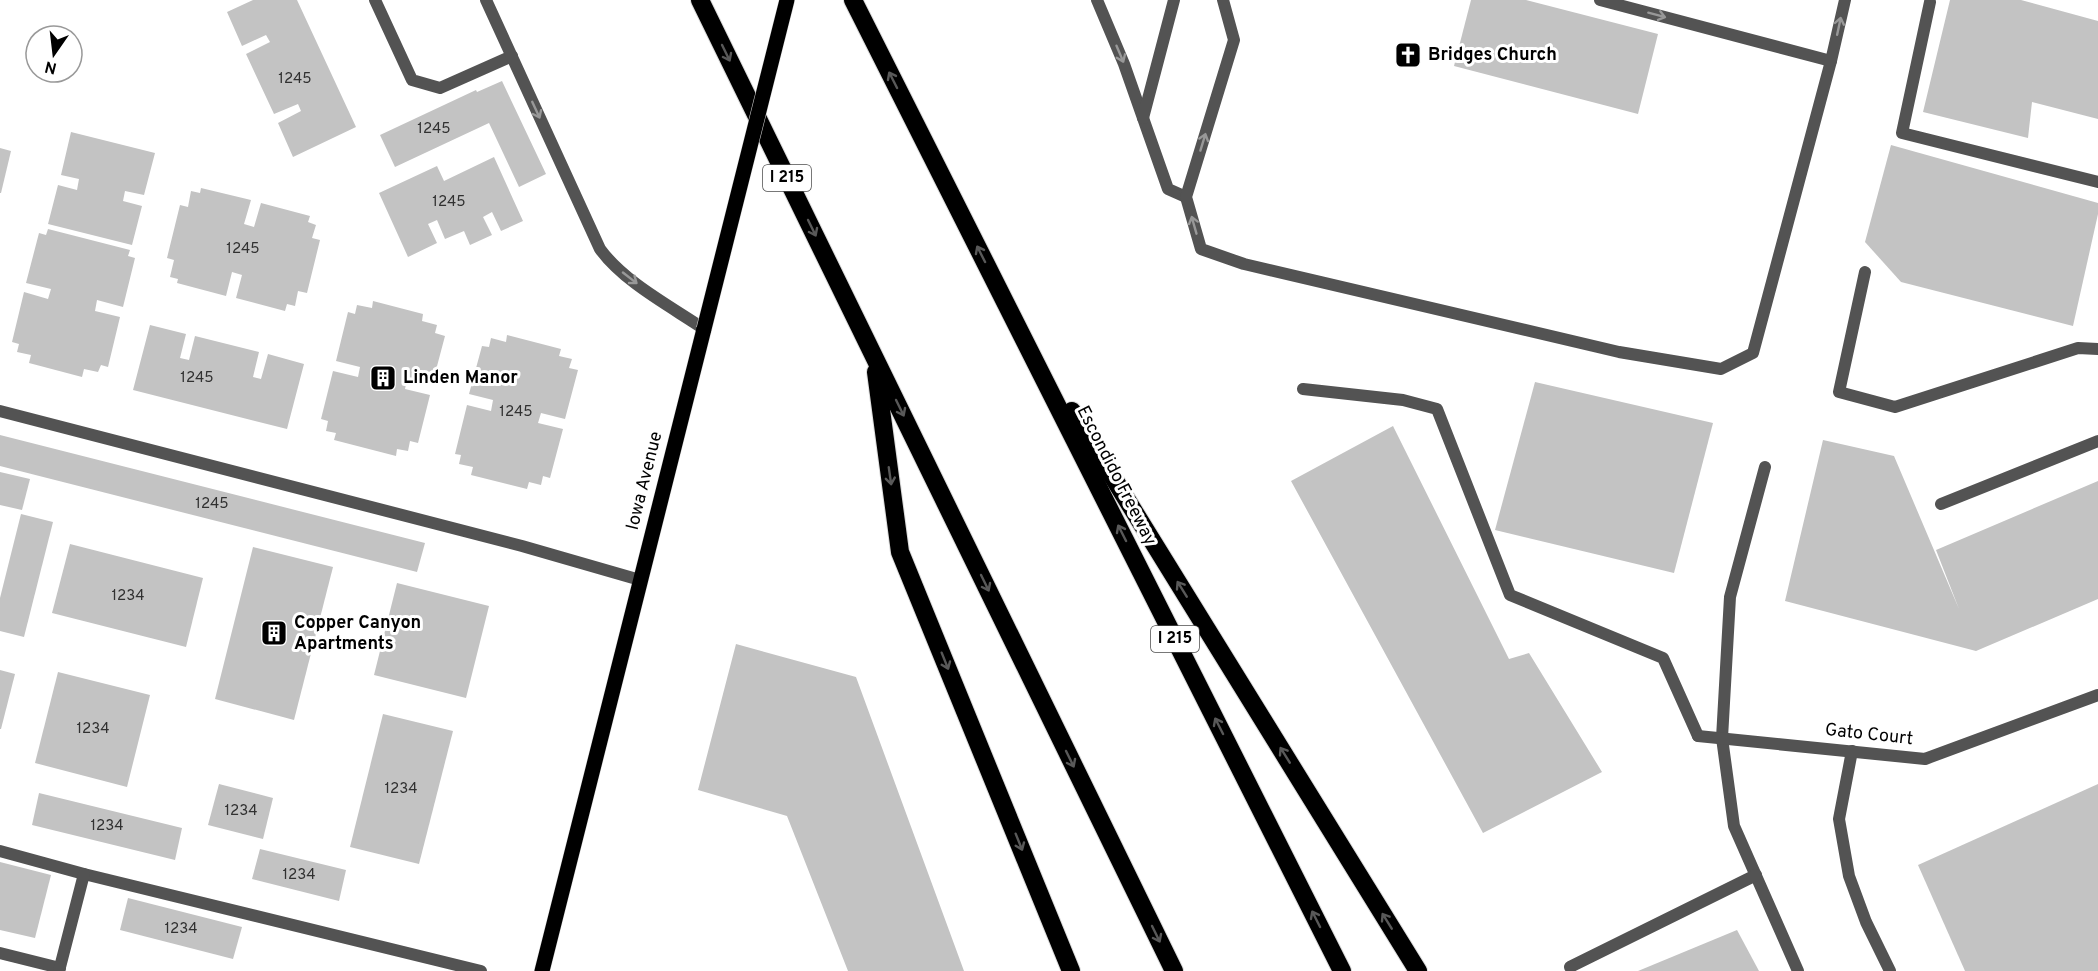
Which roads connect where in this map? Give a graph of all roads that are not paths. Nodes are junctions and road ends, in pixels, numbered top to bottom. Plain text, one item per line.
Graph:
1 (375, 0) edge
2 (486, 0) edge
3 (700, 0) edge
4 (787, 0) edge
5 (853, 0) edge
6 (1097, 0) edge
7 (1174, 0) edge
8 (1222, 0) edge
9 (1600, 0) edge
10 (1845, 0) edge
11 (1930, 2) dead end
12 (512, 56) junction
13 (1831, 61) junction
14 (1143, 118) junction
15 (2098, 182) edge
16 (1186, 198) junction
17 (1864, 272) dead end
18 (1008, 306) junction
19 (704, 329) junction
20 (2098, 349) edge
21 (874, 355) junction
22 (1303, 389) dead end
23 (0, 411) edge
24 (2098, 441) edge
25 (1765, 466) dead end
26 (1941, 504) dead end
27 (640, 580) junction
28 (2098, 695) edge
29 (1722, 738) junction
30 (1852, 751) junction
31 (0, 851) edge
32 (84, 874) junction
33 (1756, 875) junction
34 (0, 953) edge
35 (1570, 968) dead end
36 (59, 970) edge
37 (481, 971) edge
38 (542, 971) edge
39 (1071, 971) edge
40 (1174, 971) edge
41 (1342, 971) edge
42 (1418, 971) edge
43 (1798, 971) edge
44 (1890, 971) edge

1 - 12 street
2 - 12 street
3 -> 21 highway, I 215
4 - 19 main road, Iowa Avenue, bridge
18 -> 5 highway, Escondido Freeway / I 215
6 -> 14 street
7 - 14 street
16 -> 8 street
9 -> 13 street
13 -> 10 street
11 - 15 street
12 -> 19 street
13 -> 16 street
14 - 16 street
17 - 20 street
41 -> 18 highway, Escondido Freeway / I 215
42 -> 18 highway
19 - 27 main road, Iowa Avenue
21 -> 39 highway
21 -> 40 highway, I 215
22 - 29 street, Gato Court
23 - 27 street
24 - 26 street
25 - 29 street
27 - 38 main road, Iowa Avenue
28 - 30 street, Gato Court
29 - 30 street, Gato Court
29 - 33 street
30 - 44 street
31 - 32 street
32 - 36 street
32 - 37 street
33 - 35 street
33 - 43 street
34 - 36 street

